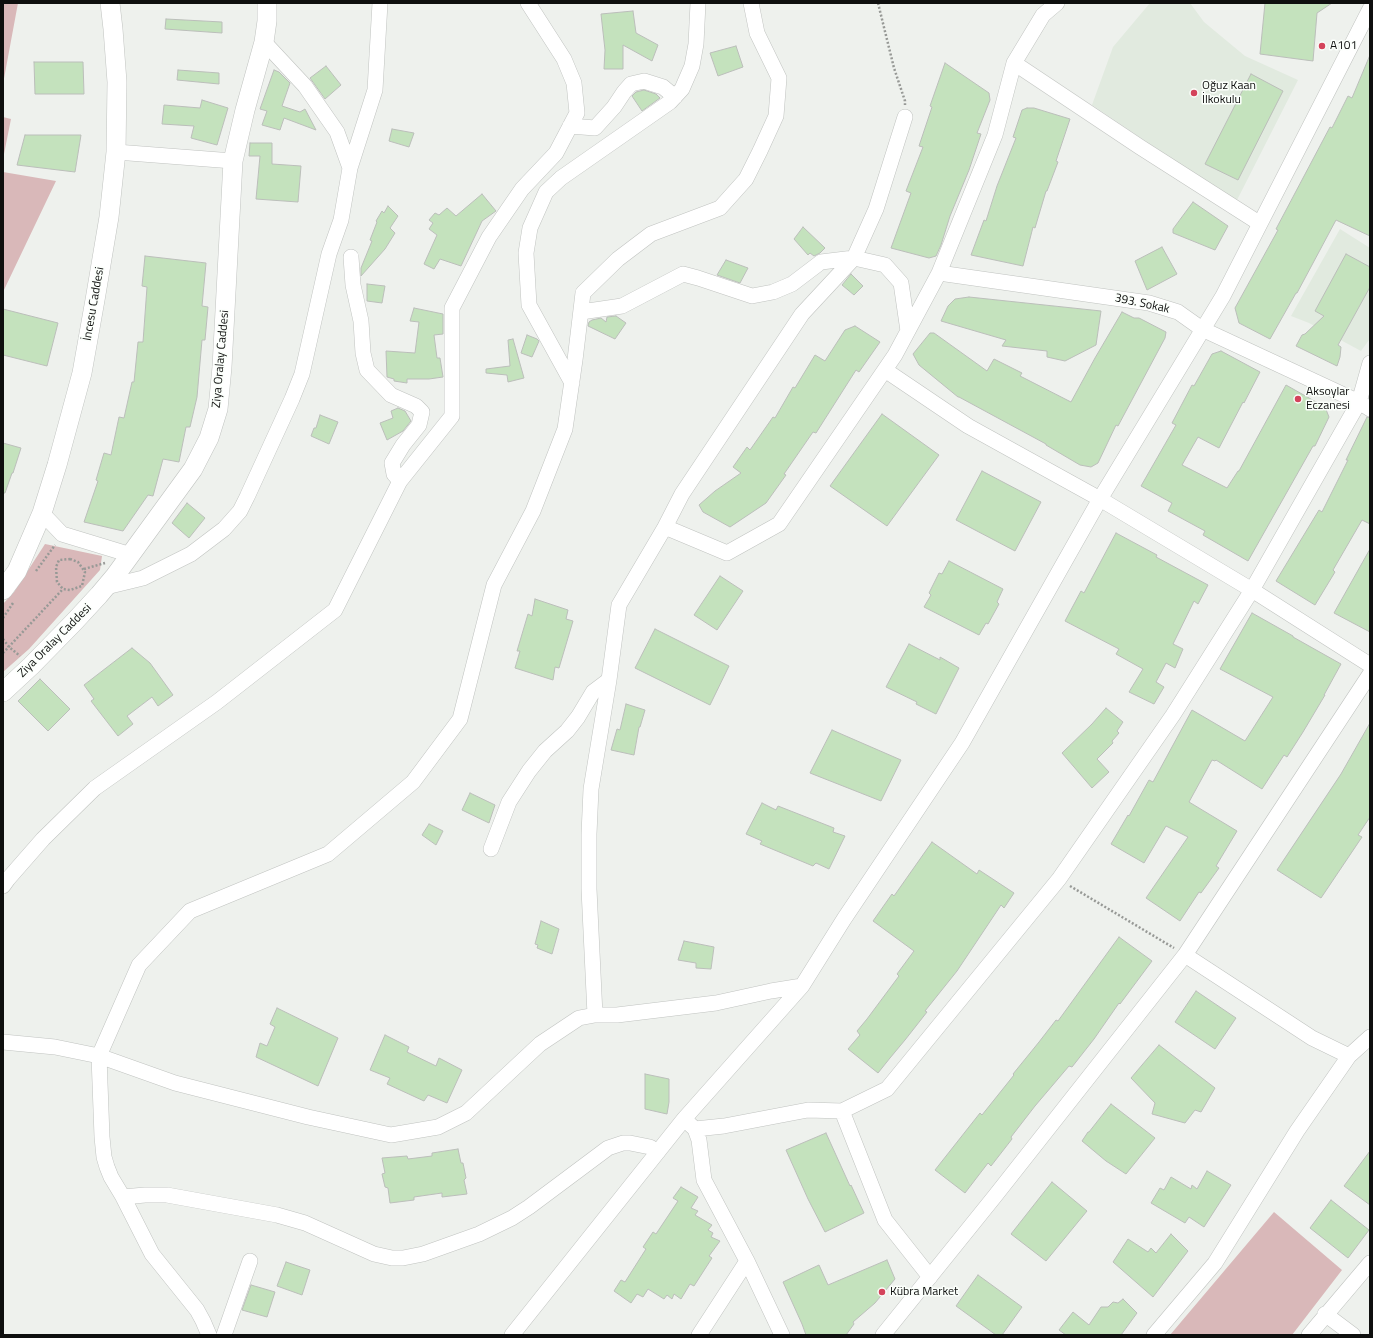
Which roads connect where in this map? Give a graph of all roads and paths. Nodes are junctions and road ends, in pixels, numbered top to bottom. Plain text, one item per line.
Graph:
1 (110, 3) edge
2 (267, 3) edge
3 (380, 3) edge
4 (528, 3) edge
5 (698, 3) edge
6 (751, 3) edge
7 (878, 3) edge
8 (1057, 3) edge
9 (1370, 9) edge
10 (1364, 27) edge
11 (264, 42) junction
12 (1014, 63) junction
13 (674, 97) junction
14 (905, 117) joint
15 (570, 126) junction
16 (116, 152) junction
17 (233, 161) junction
18 (350, 168) junction
19 (1259, 223) junction
20 (351, 257) dead end
21 (854, 258) junction
22 (939, 273) junction
23 (581, 312) junction
24 (1202, 329) junction
25 (908, 331) junction
26 (1370, 363) edge
27 (885, 370) junction
28 (572, 383) junction
29 (1365, 406) edge
30 (400, 481) junction
31 (1100, 499) junction
32 (42, 513) junction
33 (665, 527) junction
34 (131, 555) junction
35 (106, 587) junction
36 (63, 589) junction
37 (3, 590) edge
38 (1252, 590) junction
39 (3, 639) edge
40 (9, 647) junction
41 (3, 653) edge
42 (1370, 665) edge
43 (31, 666) junction
44 (1370, 674) edge
45 (609, 680) junction
46 (3, 692) edge
47 (491, 848) dead end
48 (1059, 879) junction
49 (3, 886) edge
50 (1185, 955) junction
51 (802, 986) junction
52 (595, 1015) junction
53 (1370, 1037) edge
54 (3, 1042) edge
55 (99, 1056) junction
56 (1349, 1056) junction
57 (842, 1111) junction
58 (684, 1119) junction
59 (696, 1129) junction
60 (658, 1152) junction
61 (123, 1197) junction
62 (250, 1261) dead end
63 (747, 1261) junction
64 (1370, 1263) edge
65 (930, 1276) junction
66 (1325, 1314) junction
67 (209, 1335) edge
68 (224, 1335) edge
69 (512, 1335) edge
70 (699, 1335) edge
71 (782, 1335) edge
72 (883, 1335) edge
73 (1154, 1335) edge
74 (1309, 1335) edge
75 (1335, 1335) edge
76 (1352, 1335) edge

1 - 16 main road, İncesu Caddesi
2 - 11 main road, Ziya Oralay Caddesi
3 - 18 street
4 - 15 street
5 - 13 street
6 - 23 street
7 - 14 path
8 - 12 street
9 - 10 street
10 - 19 street
11 - 17 main road, Ziya Oralay Caddesi
11 - 18 street
12 - 19 street
12 - 22 street
13 - 15 street
13 - 28 street
14 - 21 street
15 - 30 street
16 - 17 street
16 - 32 main road, İncesu Caddesi
17 - 34 main road, Ziya Oralay Caddesi
18 - 35 street
19 - 24 street
20 - 30 street
21 - 23 street
21 - 25 street
21 - 33 street
22 - 24 street, 393. Sokak
22 - 25 street
23 - 28 street
24 - 29 street, 393. Sokak
24 - 31 street
25 - 27 street
26 - 29 street
27 - 31 street
27 - 33 street
28 - 55 street
29 - 38 street
30 - 49 street
31 - 38 street
31 - 51 street
32 - 34 street
32 - 37 main road, İncesu Caddesi
33 - 45 street
34 - 35 main road, Ziya Oralay Caddesi
35 - 43 main road, Ziya Oralay Caddesi
36 - 36 path
36 - 40 path
38 - 42 street
38 - 48 street
39 - 40 path
40 - 41 path
40 - 43 path
43 - 46 main road, Ziya Oralay Caddesi
44 - 50 street
45 - 47 street
45 - 52 street
48 - 50 path
48 - 57 street
50 - 56 street
50 - 65 street
51 - 52 street
51 - 58 street
52 - 55 street
53 - 56 street
54 - 55 street
55 - 61 street
56 - 73 street
57 - 59 street
57 - 65 street
58 - 59 street
58 - 60 street
59 - 63 street
60 - 61 street
60 - 69 street
61 - 67 street
62 - 68 street
63 - 70 street
63 - 71 street
64 - 66 street
65 - 72 street
66 - 74 street
66 - 75 street
66 - 76 street

